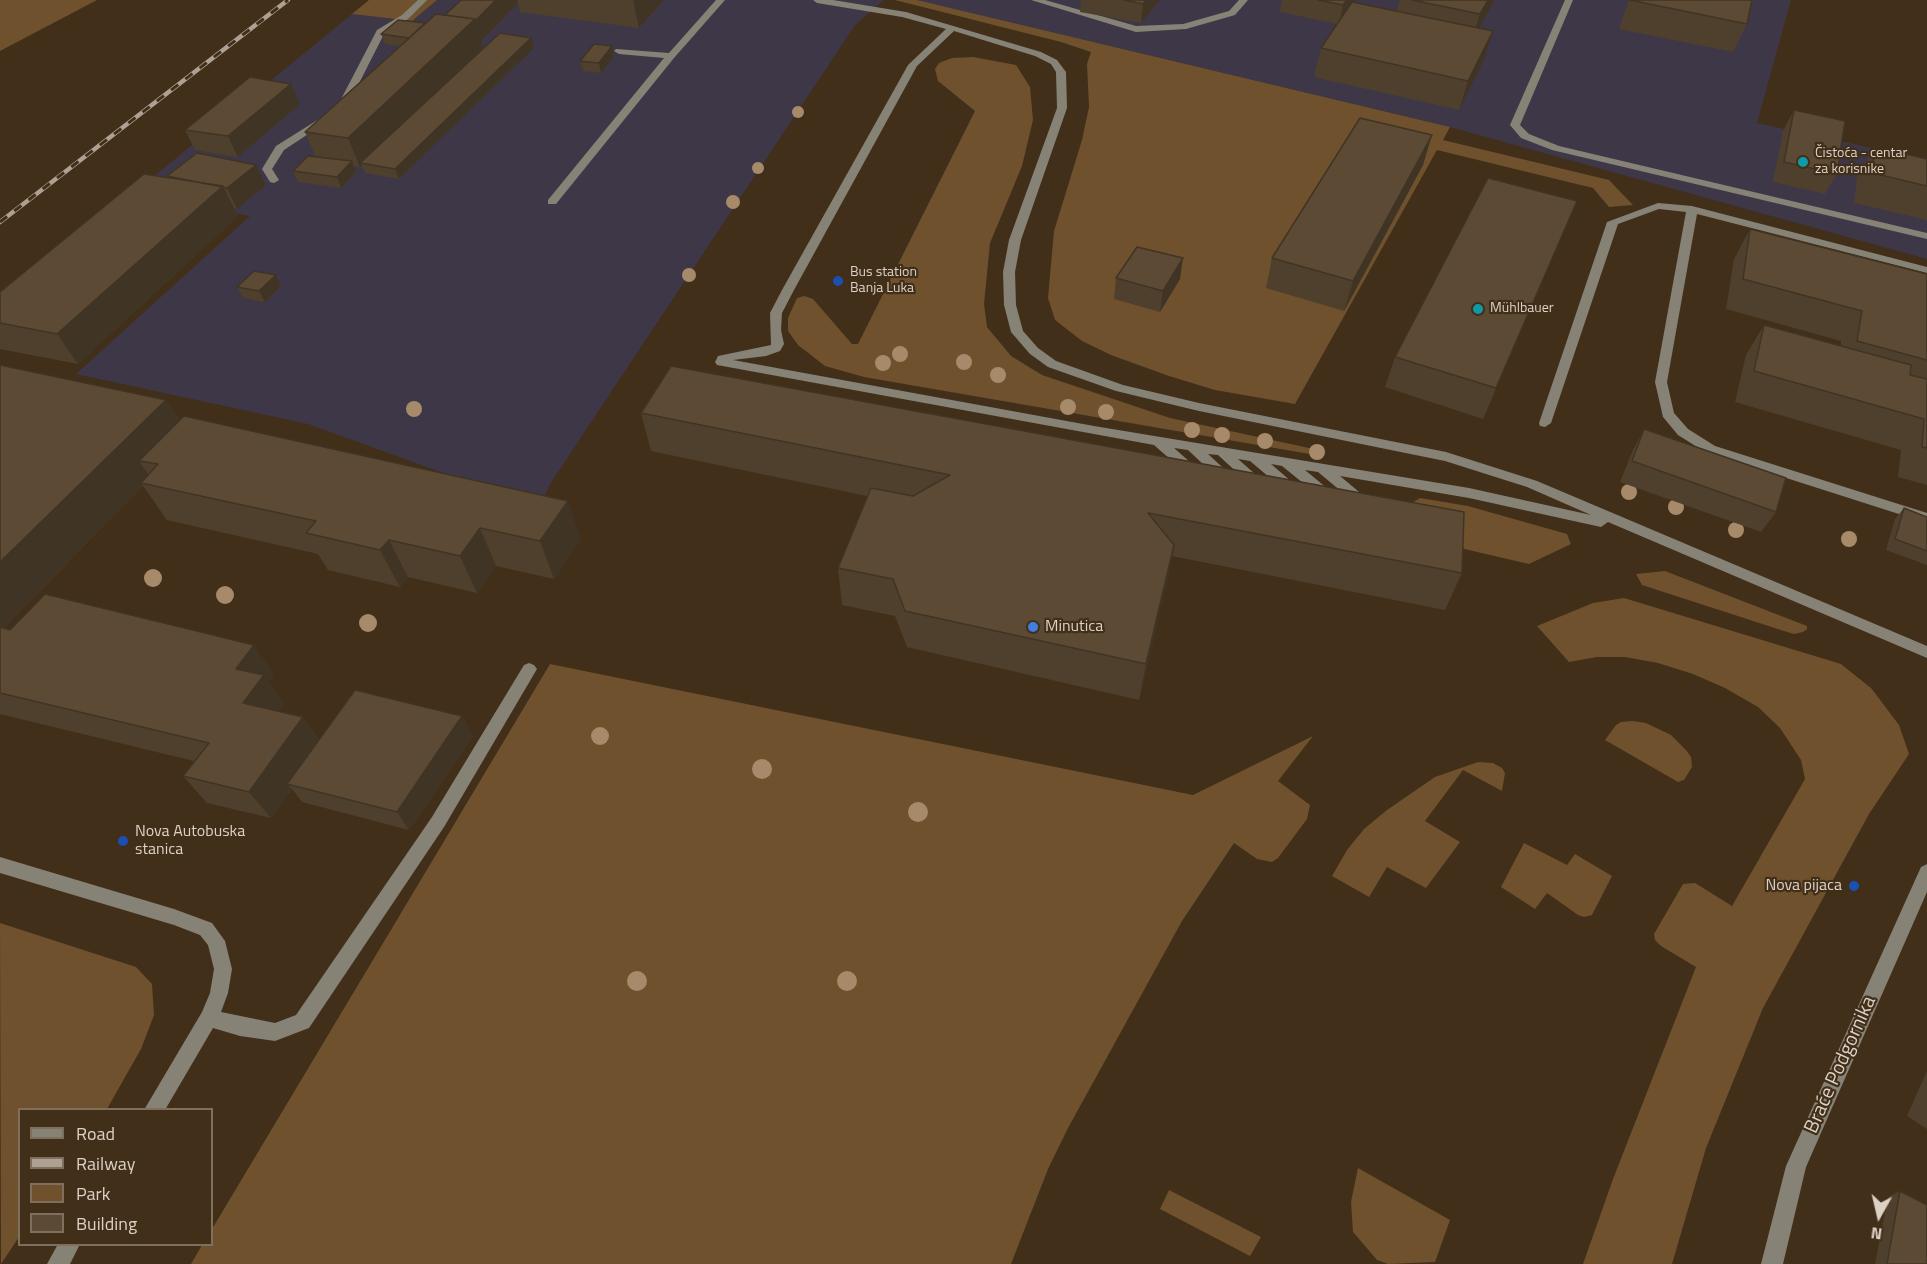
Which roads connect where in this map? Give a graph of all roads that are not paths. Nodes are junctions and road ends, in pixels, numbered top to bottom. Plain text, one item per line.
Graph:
1 (423, 0) edge
2 (722, 0) edge
3 (818, 0) edge
4 (1035, 0) edge
5 (1244, 0) edge
6 (1569, 0) edge
7 (952, 28) junction
8 (619, 51) dead end
9 (671, 56) junction
10 (274, 180) dead end
11 (552, 202) dead end
12 (1692, 209) junction
13 (1927, 237) edge
14 (1927, 270) edge
15 (727, 364) junction
16 (760, 370) junction
17 (787, 375) junction
18 (739, 378) edge
19 (816, 380) junction
20 (846, 386) junction
21 (798, 388) edge
22 (775, 389) edge
23 (876, 391) junction
24 (904, 396) junction
25 (832, 399) edge
26 (858, 400) edge
27 (934, 401) junction
28 (889, 405) edge
29 (961, 406) junction
30 (918, 409) edge
31 (994, 412) junction
32 (1029, 418) junction
33 (955, 420) edge
34 (979, 422) edge
35 (1545, 423) dead end
36 (1060, 424) junction
37 (1011, 427) edge
38 (1094, 430) junction
39 (1043, 432) edge
40 (1126, 435) junction
41 (1156, 440) junction
42 (1083, 444) edge
43 (1109, 445) edge
44 (1190, 446) junction
45 (1142, 450) edge
46 (1220, 451) junction
47 (1253, 456) junction
48 (1286, 462) junction
49 (1321, 468) junction
50 (1192, 472) edge
51 (1227, 479) edge
52 (1259, 485) edge
53 (1294, 491) edge
54 (1329, 497) edge
55 (1365, 504) edge
56 (1927, 518) edge
57 (1634, 529) junction
58 (1927, 652) edge
59 (529, 669) dead end
60 (0, 865) edge
61 (1927, 872) edge
62 (209, 1018) junction
63 (155, 1108) edge
64 (69, 1246) edge
65 (58, 1264) edge
66 (1772, 1264) edge

1 - 10 street
2 - 9 street
3 - 7 street
4 - 5 street
6 - 13 street
7 - 15 street
7 - 57 street
8 - 9 street
9 - 11 street
12 - 14 street
12 - 35 street
12 - 56 street
15 - 16 street
15 - 18 street
16 - 17 street
16 - 22 street
17 - 19 street
17 - 21 street
19 - 20 street
19 - 25 street
20 - 23 street
20 - 26 street
23 - 24 street
23 - 28 street
24 - 27 street
24 - 30 street
27 - 29 street
27 - 33 street
29 - 31 street
29 - 34 street
31 - 32 street
31 - 37 street
32 - 36 street
32 - 39 street
36 - 38 street
36 - 42 street
38 - 40 street
38 - 43 street
40 - 41 street
40 - 45 street
41 - 44 street
41 - 50 street
44 - 46 street
44 - 51 street
46 - 47 street
46 - 52 street
47 - 48 street
47 - 53 street
48 - 49 street
48 - 54 street
49 - 55 street
49 - 57 street
57 - 58 street
59 - 62 street
60 - 62 street
61 - 66 street, Braće Podgornika
62 - 63 street
64 - 65 street

